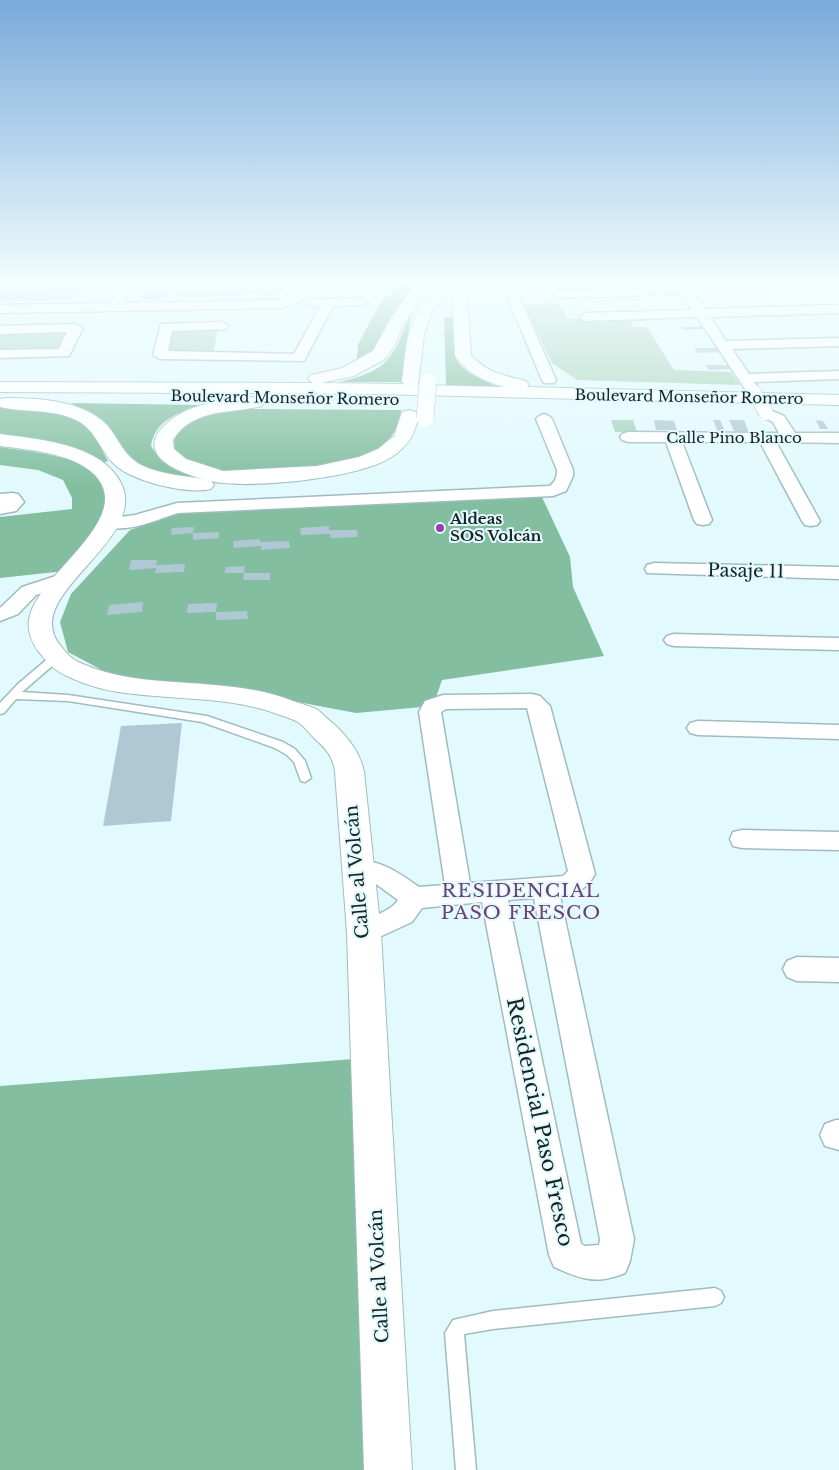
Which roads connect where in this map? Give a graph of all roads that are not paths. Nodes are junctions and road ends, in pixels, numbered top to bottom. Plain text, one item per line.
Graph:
1 (65, 351) edge
2 (161, 351) edge
3 (218, 351) edge
4 (303, 351) edge
5 (383, 351) edge
6 (419, 351) edge
7 (462, 351) edge
8 (536, 351) edge
9 (726, 351) edge
10 (0, 354) edge
11 (217, 356) junction
12 (839, 375) edge
13 (745, 378) junction
14 (548, 380) dead end
15 (0, 386) edge
16 (102, 386) junction
17 (0, 396) edge
18 (648, 397) junction
19 (347, 398) junction
20 (839, 400) edge
21 (0, 404) edge
22 (839, 408) edge
23 (417, 417) junction
24 (544, 419) dead end
25 (628, 437) dead end
26 (672, 437) junction
27 (777, 438) junction
28 (839, 438) edge
29 (0, 440) edge
30 (0, 499) edge
31 (0, 509) edge
32 (703, 520) dead end
33 (811, 522) dead end
34 (111, 523) junction
35 (654, 570) dead end
36 (839, 573) edge
37 (62, 580) junction
38 (0, 615) edge
39 (674, 640) dead end
40 (839, 644) edge
41 (55, 658) junction
42 (13, 695) junction
43 (0, 710) edge
44 (698, 728) dead end
45 (839, 732) edge
46 (305, 778) dead end
47 (742, 839) dead end
48 (839, 841) edge
49 (359, 870) junction
50 (545, 887) junction
51 (493, 891) junction
52 (459, 894) junction
53 (414, 898) junction
54 (364, 933) junction
55 (797, 969) dead end
56 (839, 970) edge
57 (715, 1297) dead end
58 (388, 1470) edge
59 (466, 1470) edge

1 - 10 street
2 - 11 street
3 - 11 street
4 - 11 street
5 - 16 main road
6 - 23 main road, bridge
7 - 18 main road
8 - 14 street
9 - 13 street
12 - 13 street
13 - 27 street, bridge
15 - 16 main road, Boulevard Monseñor Romero
16 - 18 main road, Boulevard Monseñor Romero
17 - 19 main road, Boulevard Monseñor Romero
18 - 20 main road, Boulevard Monseñor Romero
19 - 22 main road, Boulevard Monseñor Romero
19 - 23 main road
21 - 23 main road
24 - 34 street
25 - 26 street, Calle Pino Blanco
26 - 27 street, Calle Pino Blanco
26 - 32 street
27 - 28 street, Calle Pino Blanco
27 - 33 street
29 - 34 main road
30 - 31 street
34 - 37 main road, Calle al Volcán
35 - 36 street, Pasaje 11
37 - 38 street
37 - 41 main road, Calle al Volcán
39 - 40 street
41 - 42 lane
41 - 49 main road, Calle al Volcán
42 - 43 lane
42 - 46 lane
44 - 45 street
47 - 48 street
49 - 53 street
49 - 54 main road, Calle al Volcán
50 - 51 street
50 - 51 street, Residencial Paso Fresco
50 - 52 street
51 - 52 street
52 - 53 street
53 - 54 street
54 - 58 main road, Calle al Volcán
55 - 56 street
57 - 59 lane

